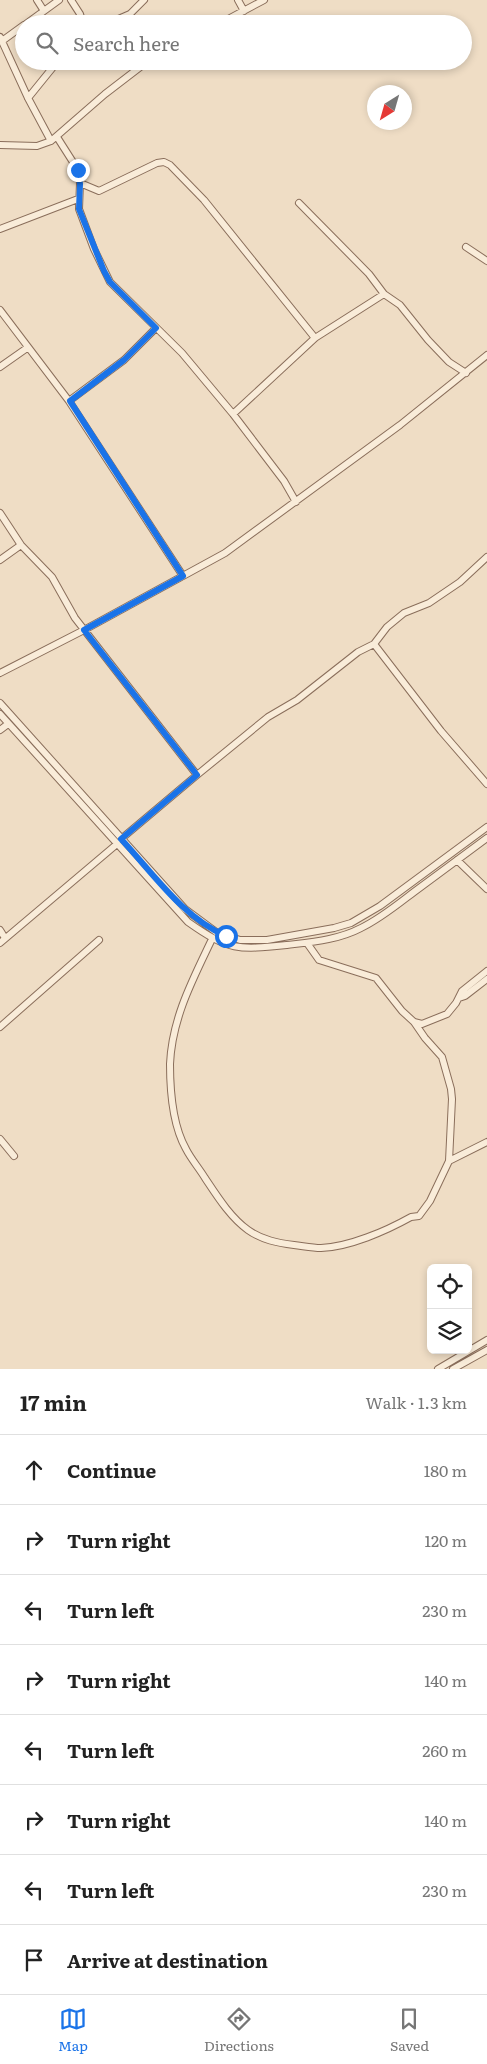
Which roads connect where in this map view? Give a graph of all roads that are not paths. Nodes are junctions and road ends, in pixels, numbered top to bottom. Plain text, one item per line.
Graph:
1 (37, 0) edge
2 (59, 0) edge
3 (71, 0) edge
4 (144, 0) edge
5 (238, 0) edge
6 (264, 0) edge
7 (44, 11) junction
8 (244, 11) junction
9 (39, 15) edge
10 (80, 15) edge
11 (128, 15) edge
12 (236, 15) edge
13 (15, 31) edge
14 (1, 39) edge
15 (15, 70) edge
16 (15, 70) edge
17 (51, 70) edge
18 (136, 70) edge
19 (28, 98) junction
20 (57, 137) junction
21 (51, 141) junction
22 (0, 145) edge
23 (80, 184) junction
24 (78, 199) junction
25 (298, 203) dead end
26 (0, 229) edge
27 (466, 247) dead end
28 (487, 261) edge
29 (384, 294) junction
30 (0, 310) edge
31 (156, 328) junction
32 (315, 338) junction
33 (27, 348) junction
34 (487, 355) edge
35 (0, 367) edge
36 (466, 373) junction
37 (70, 401) junction
38 (233, 414) junction
39 (296, 502) junction
40 (0, 513) edge
41 (22, 545) junction
42 (487, 557) edge
43 (0, 560) edge
44 (183, 576) junction
45 (84, 630) junction
46 (374, 644) junction
47 (0, 673) edge
48 (0, 703) edge
49 (0, 714) edge
50 (8, 724) junction
51 (0, 730) edge
52 (52, 761) junction
53 (46, 767) junction
54 (197, 775) junction
55 (487, 784) edge
56 (487, 828) edge
57 (487, 838) edge
58 (121, 839) junction
59 (116, 844) junction
60 (457, 860) junction
61 (159, 886) junction
62 (487, 890) edge
63 (0, 930) edge
64 (212, 939) junction
65 (2, 940) edge
66 (99, 940) dead end
67 (306, 942) junction
68 (487, 971) edge
69 (487, 979) edge
70 (460, 998) junction
71 (414, 1022) junction
72 (0, 1027) edge
73 (0, 1139) edge
74 (487, 1142) edge
75 (14, 1156) dead end
76 (449, 1161) junction
77 (487, 1340) edge
78 (487, 1350) edge
79 (438, 1369) edge
80 (453, 1369) edge

1 - 7 street
2 - 7 street
3 - 10 street
4 - 11 street
5 - 8 street
6 - 8 street
7 - 9 street
8 - 12 street
13 - 14 street
14 - 16 street
15 - 19 street
17 - 19 street
18 - 20 street
19 - 21 street
20 - 21 street
20 - 23 street
21 - 22 street
23 - 24 street
23 - 32 street
24 - 26 street
24 - 31 street
25 - 29 street
27 - 28 street
29 - 32 street
29 - 36 street
30 - 33 street
31 - 37 street
31 - 38 street
32 - 38 street
33 - 35 street
33 - 37 street
34 - 36 street
36 - 39 street
37 - 44 street
38 - 39 street
39 - 44 street
40 - 41 street
41 - 43 street
41 - 45 street
42 - 46 street
44 - 45 street
45 - 47 street
45 - 54 street
46 - 54 street
46 - 55 street
48 - 52 street
49 - 50 street
50 - 51 street
50 - 53 street
52 - 53 street
52 - 58 street
53 - 59 street
54 - 58 street
56 - 61 street
57 - 60 street
58 - 61 street
59 - 61 street
59 - 65 street
60 - 62 street
60 - 67 street
61 - 64 street
63 - 65 street
64 - 67 street
64 - 76 street
66 - 72 street
67 - 71 street
68 - 70 street
69 - 70 street
70 - 71 street
71 - 76 street
73 - 75 street
74 - 76 street
77 - 79 street
78 - 80 street

